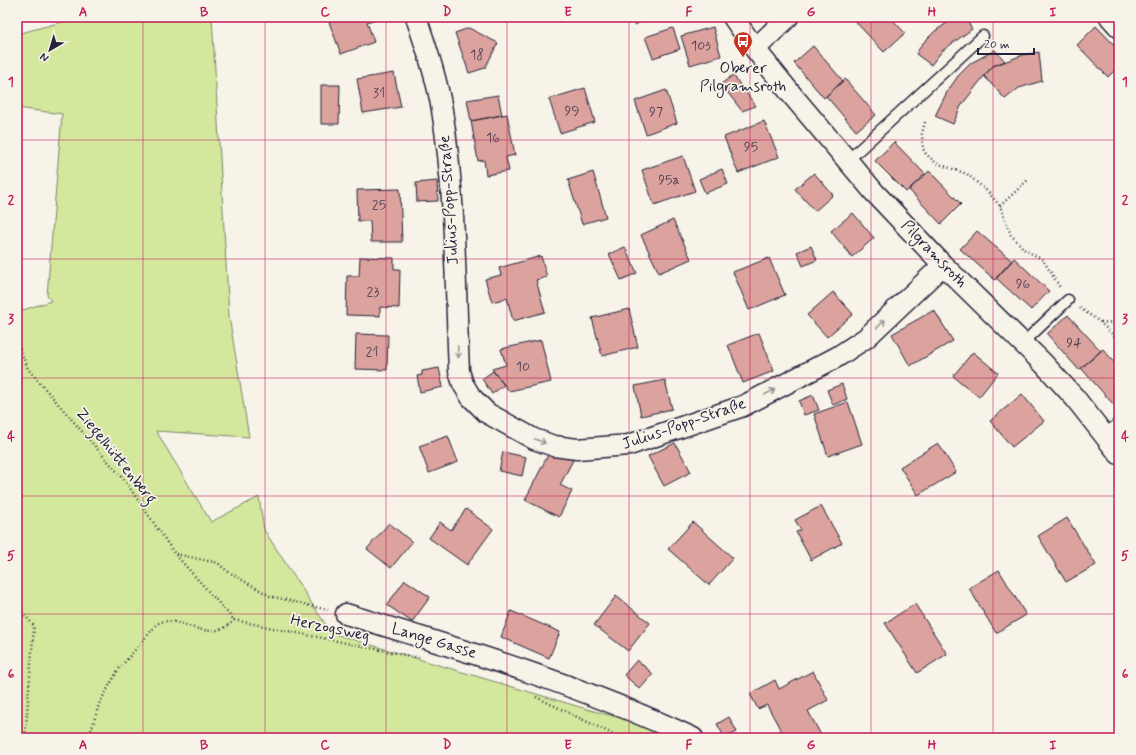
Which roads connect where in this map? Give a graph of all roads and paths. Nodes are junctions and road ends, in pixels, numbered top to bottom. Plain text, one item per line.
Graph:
1 (416, 17) edge
2 (733, 17) edge
3 (788, 17) edge
4 (1110, 17) edge
5 (1119, 27) edge
6 (983, 36) dead end
7 (755, 49) junction
8 (925, 122) dead end
9 (847, 161) junction
10 (1029, 179) dead end
11 (1000, 206) junction
12 (942, 265) junction
13 (1068, 300) junction
14 (1100, 322) junction
15 (1119, 323) edge
16 (17, 341) edge
17 (1119, 341) edge
18 (1023, 343) junction
19 (1119, 423) edge
20 (1104, 435) junction
21 (1119, 454) edge
22 (175, 554) junction
23 (17, 606) edge
24 (346, 614) joint
25 (234, 620) junction
26 (426, 660) dead end
27 (536, 697) dead end
28 (25, 738) edge
29 (89, 738) edge
30 (621, 738) edge
31 (693, 738) edge

1 -> 12 street, Julius-Popp-Straße
2 - 7 street, Pilgramsroth
3 - 7 street
4 - 5 street
6 - 9 lane
7 - 9 street, Pilgramsroth
8 - 11 path
9 - 12 street, Pilgramsroth
10 - 11 path
11 - 13 path
12 - 18 street, Pilgramsroth
13 - 14 path
13 - 18 lane
14 - 15 path
14 - 17 path
16 - 22 path, Ziegelhüttenberg
18 - 20 street, Pilgramsroth
19 - 20 lane
20 - 21 street, Pilgramsroth
22 - 24 path
22 - 25 path, Ziegelhüttenberg
23 - 28 path
24 - 31 street, Lange Gasse
25 - 26 path, Herzogsweg
25 - 29 path
27 - 30 path

